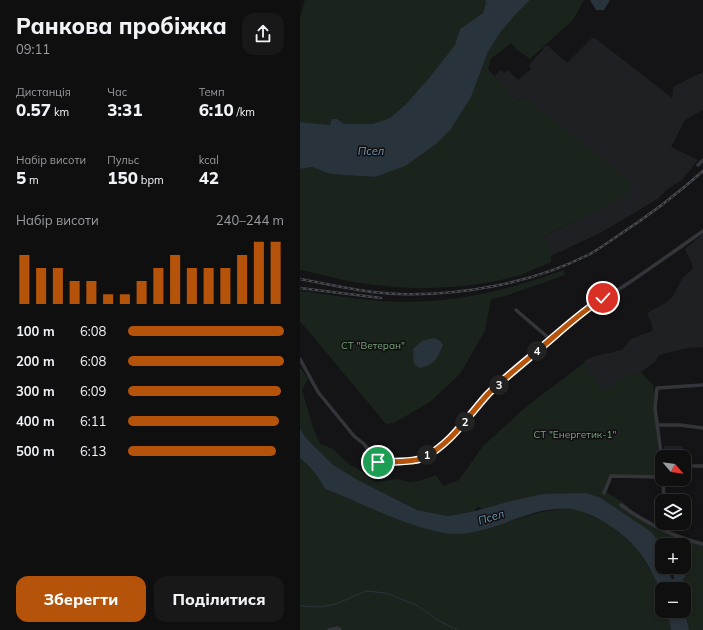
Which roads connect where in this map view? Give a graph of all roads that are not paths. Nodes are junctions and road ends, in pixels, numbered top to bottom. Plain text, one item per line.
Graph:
1 (703, 160) edge
2 (698, 165) dead end
3 (703, 231) edge
4 (516, 310) dead end
5 (551, 340) junction
6 (300, 359) edge
7 (703, 384) edge
8 (657, 425) junction
9 (703, 428) edge
10 (660, 450) edge
11 (691, 466) edge
12 (703, 466) edge
13 (655, 478) edge
14 (604, 493) dead end
15 (621, 506) dead end
16 (655, 525) edge
17 (665, 530) edge
18 (703, 544) edge
19 (329, 630) edge
20 (340, 630) edge

1 - 2 street
3 - 5 street
4 - 5 street
5 - 6 street
7 - 8 street
8 - 9 street
8 - 10 street
11 - 12 street
13 - 14 street
15 - 16 street
17 - 18 street
19 - 20 street

